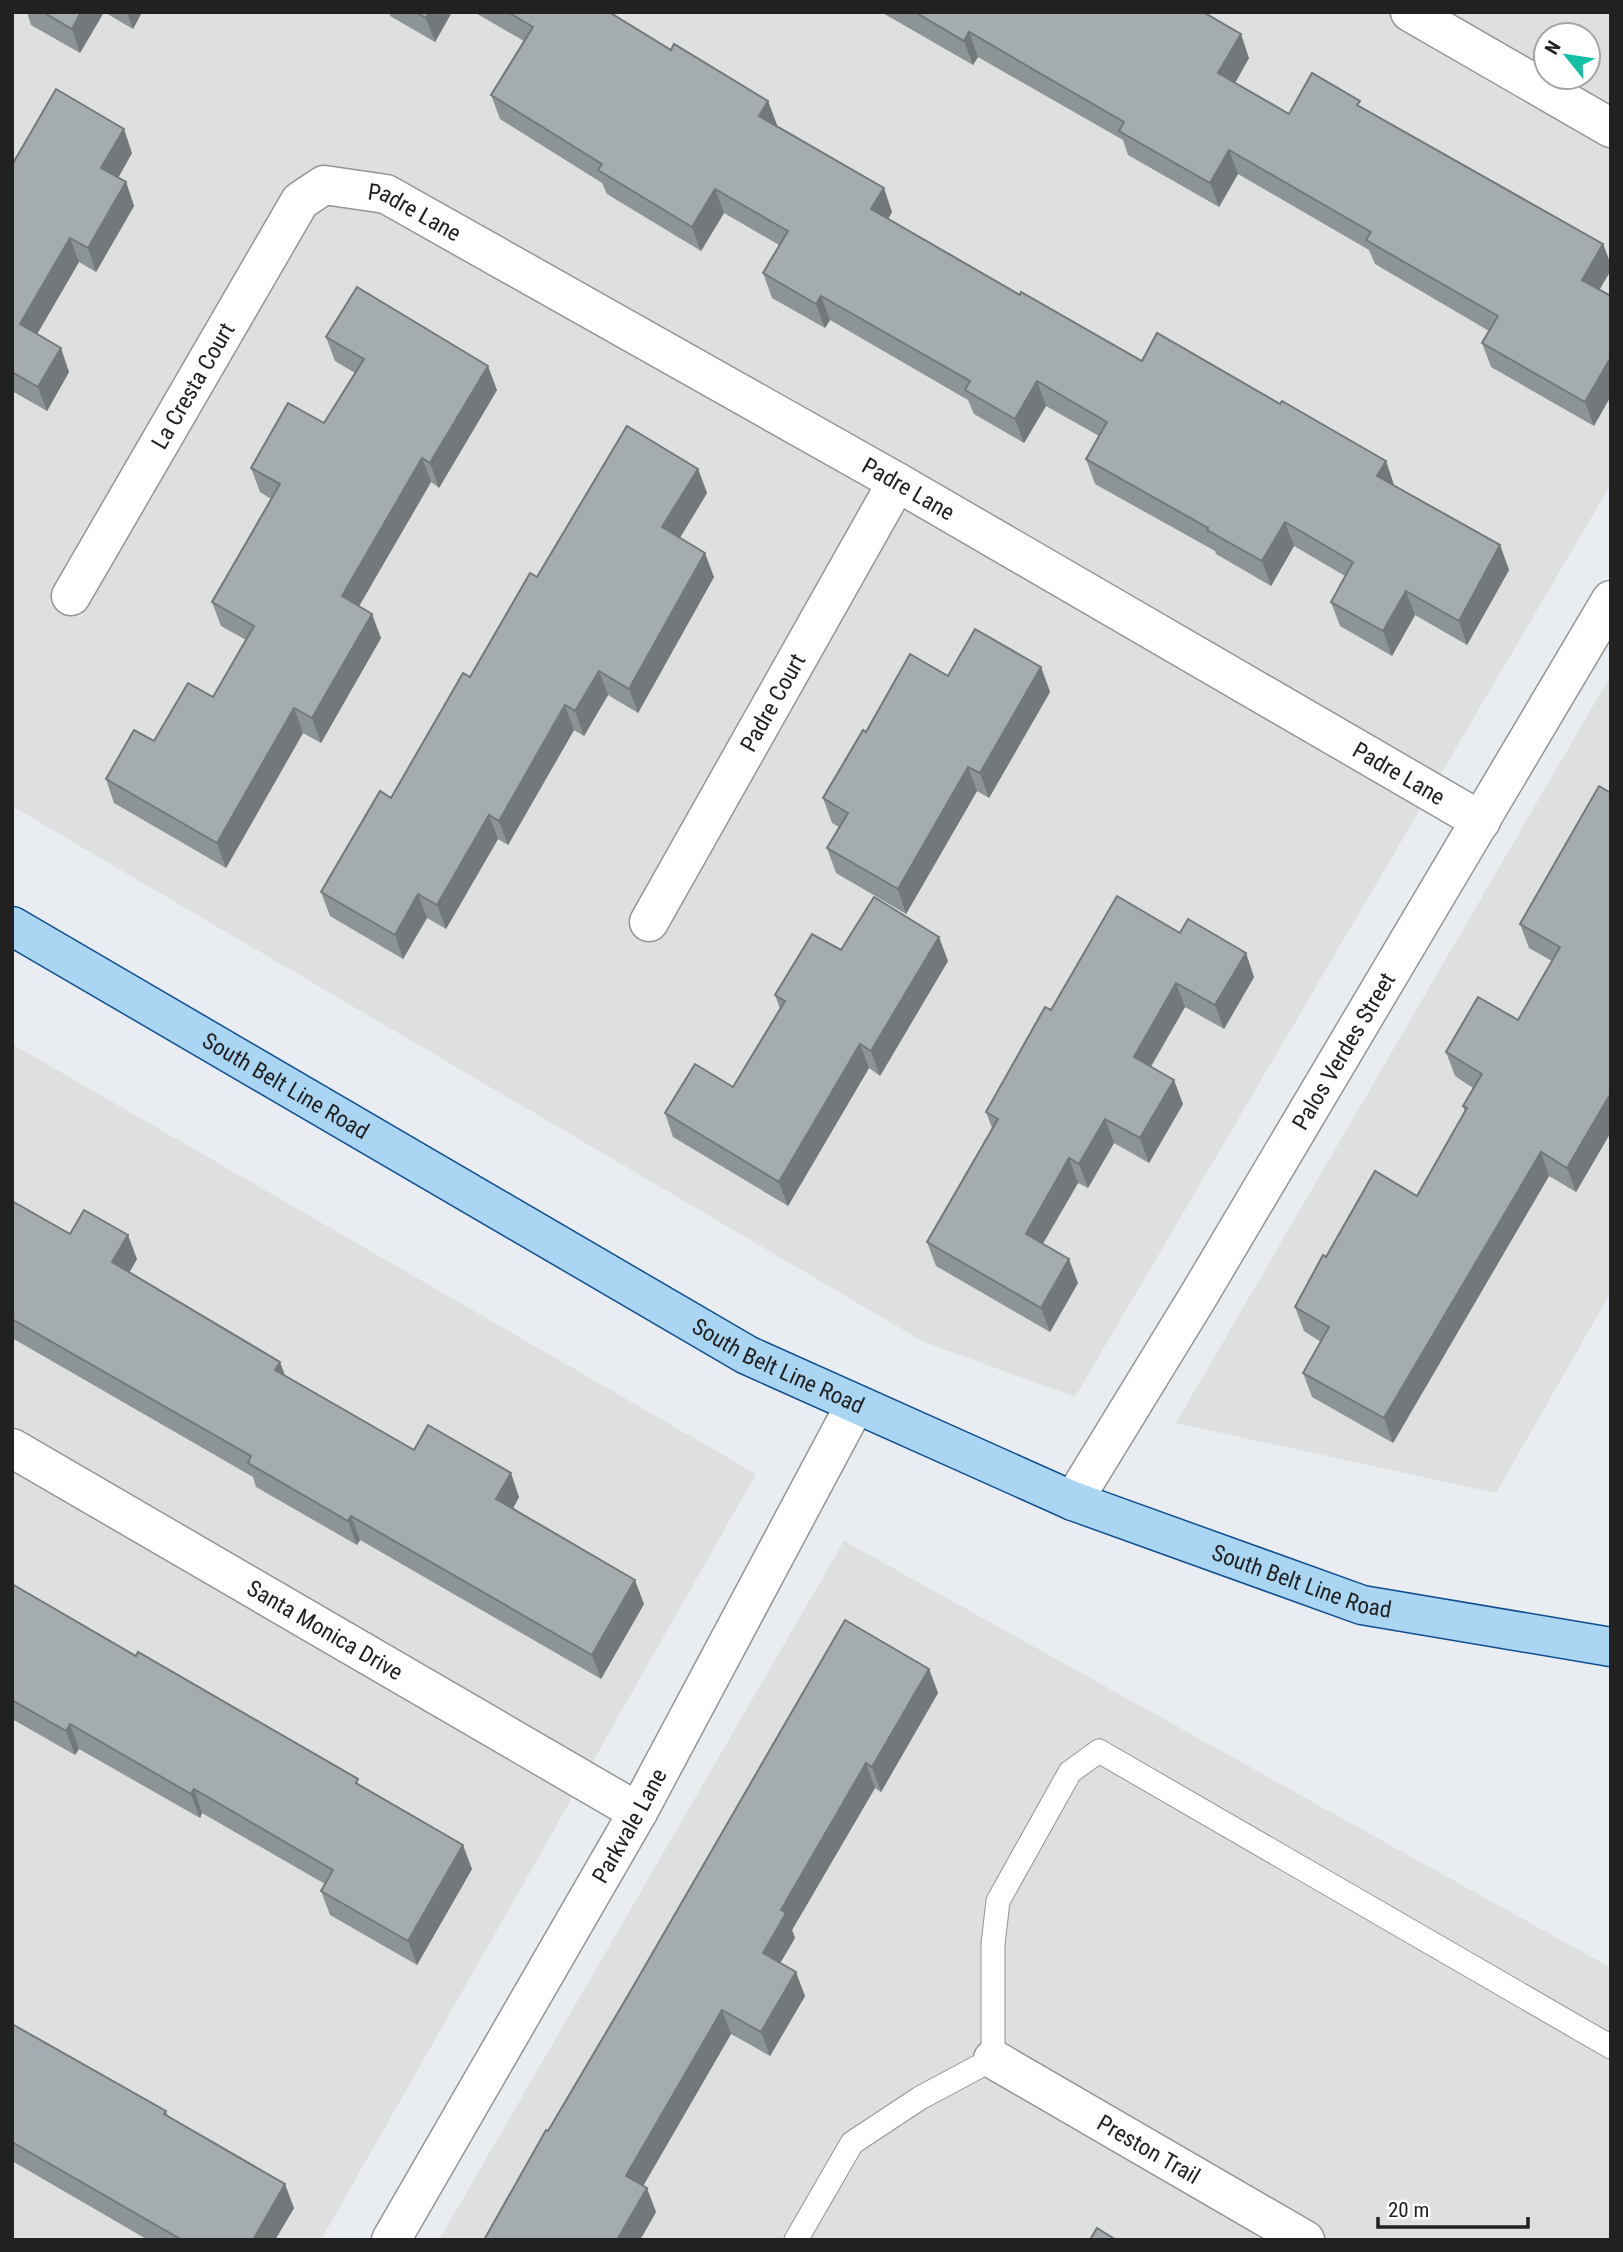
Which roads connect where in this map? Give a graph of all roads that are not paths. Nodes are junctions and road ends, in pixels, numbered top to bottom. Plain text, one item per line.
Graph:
1 (1410, 12) edge
2 (1611, 128) edge
3 (324, 185) joint
4 (897, 482) junction
5 (71, 597) dead end
6 (1611, 600) edge
7 (1481, 821) junction
8 (649, 922) dead end
9 (12, 926) edge
10 (855, 1405) junction
11 (12, 1448) edge
12 (1073, 1501) junction
13 (1611, 1647) edge
14 (638, 1812) junction
15 (1611, 2047) edge
16 (993, 2059) junction
17 (391, 2240) edge
18 (796, 2240) edge
19 (1305, 2240) edge

1 - 2 street
3 - 4 street, Padre Lane
3 - 5 street, La Cresta Court
4 - 7 street, Padre Lane
4 - 8 street, Padre Court
6 - 7 street, Palos Verdes Street
7 - 12 street, Palos Verdes Street
9 - 10 main road, South Belt Line Road
10 - 12 main road, South Belt Line Road
10 - 14 street, Parkvale Lane
11 - 14 street, Santa Monica Drive
12 - 13 main road, South Belt Line Road
14 - 17 street, Parkvale Lane
15 - 16 lane
16 - 18 lane
16 - 19 street, Preston Trail

